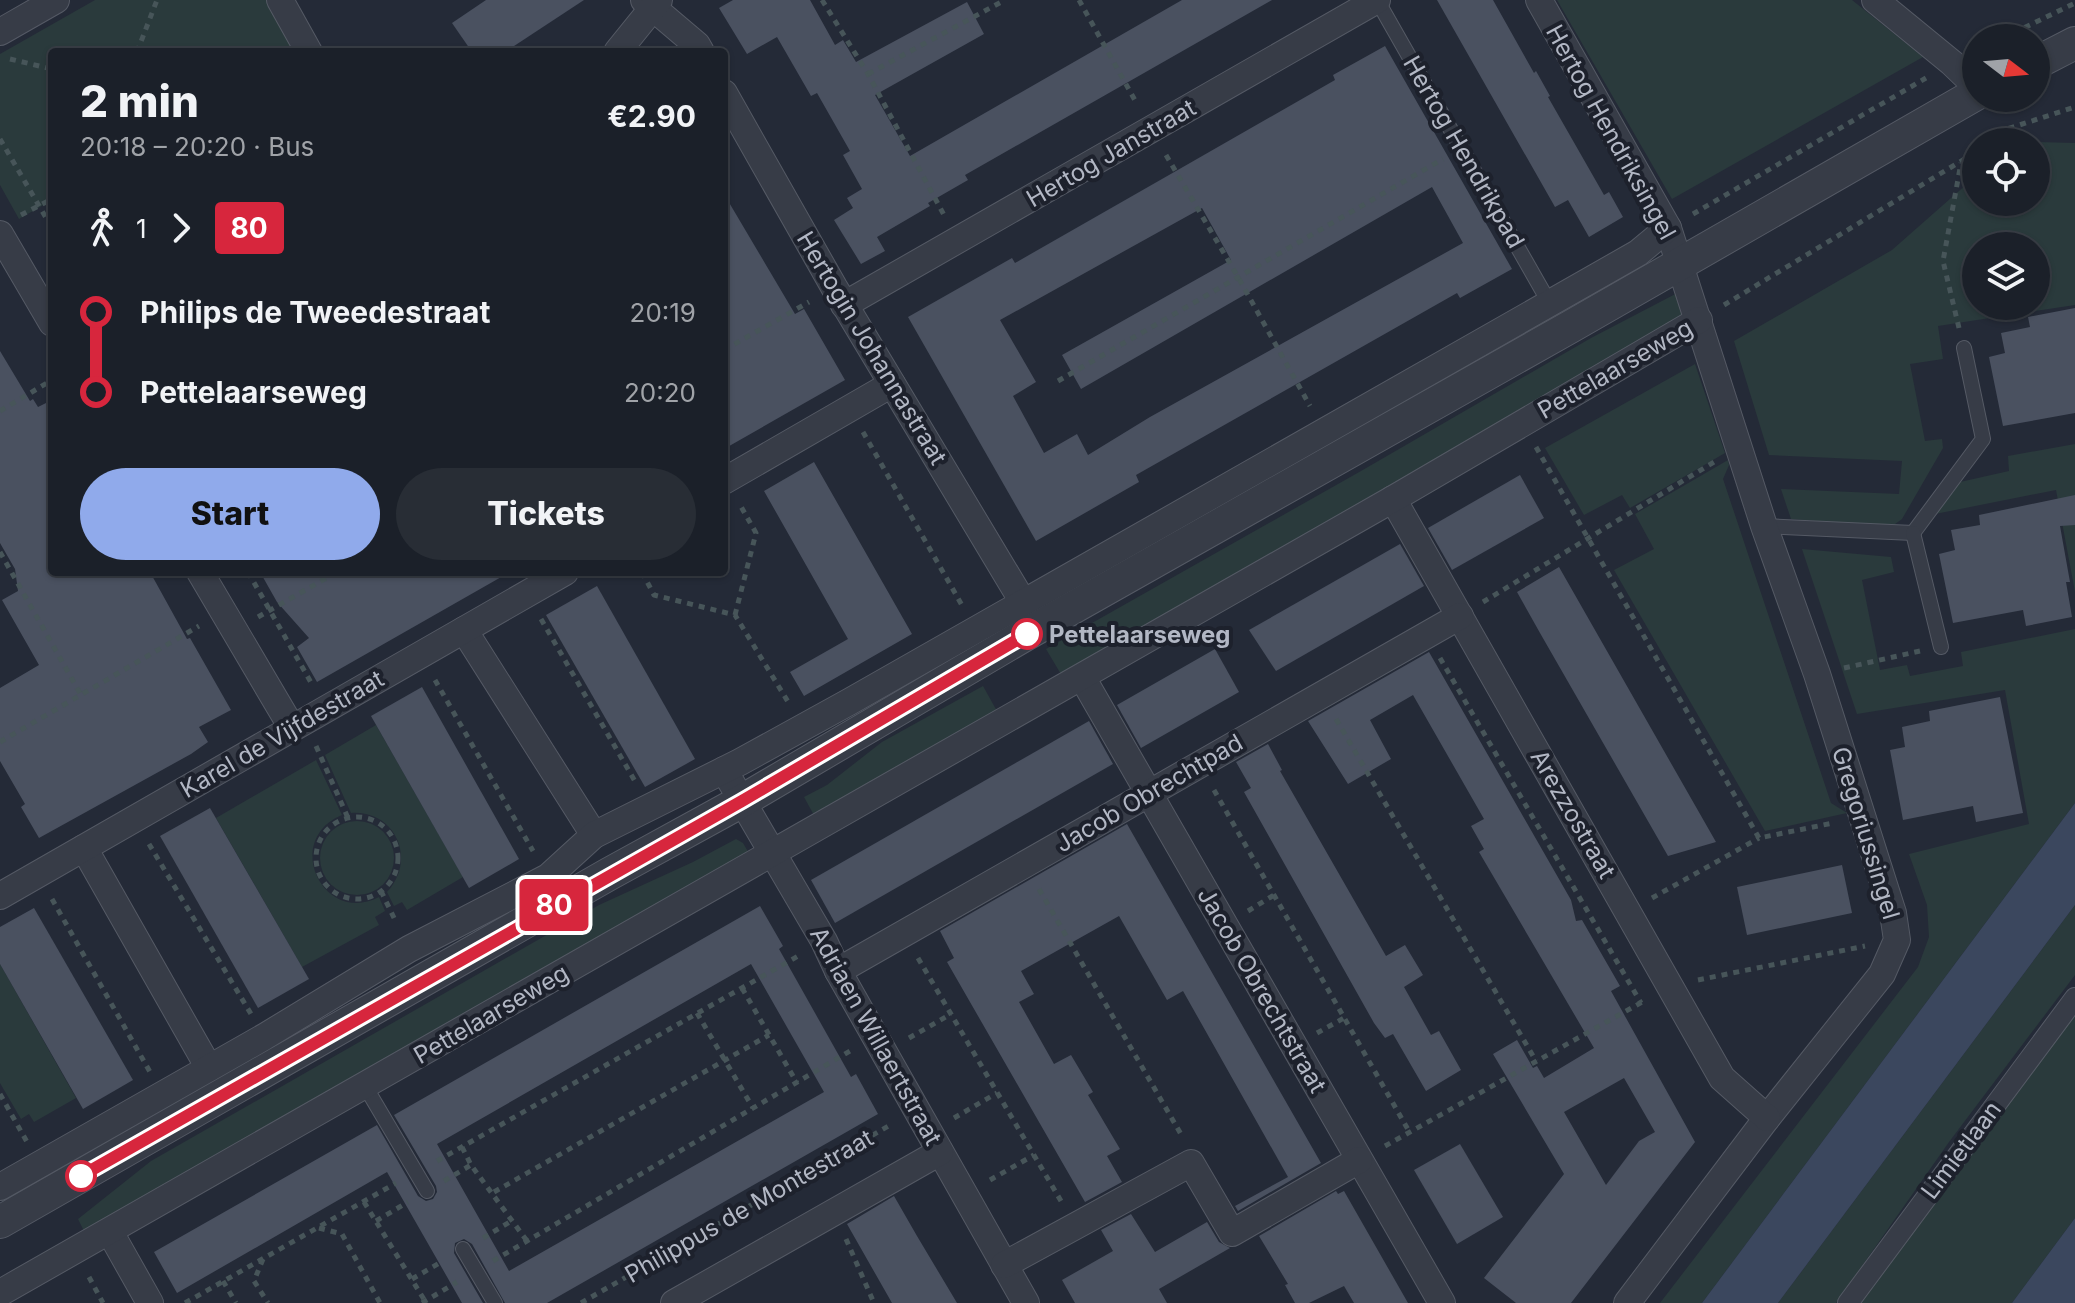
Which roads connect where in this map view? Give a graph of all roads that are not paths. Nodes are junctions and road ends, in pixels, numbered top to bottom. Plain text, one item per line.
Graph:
1 (56, 0) edge
2 (280, 0) edge
3 (1377, 0) edge
4 (1539, 0) edge
5 (1875, 0) edge
6 (652, 3) edge
7 (0, 32) edge
8 (2075, 43) edge
9 (307, 48) edge
10 (620, 48) edge
11 (699, 48) edge
12 (2050, 56) edge
13 (1962, 73) edge
14 (728, 100) edge
15 (1962, 102) edge
16 (6, 227) edge
17 (1668, 228) junction
18 (1680, 265) junction
19 (839, 296) junction
20 (1550, 304) junction
21 (48, 315) edge
22 (1699, 320) junction
23 (1964, 348) road end
24 (892, 384) junction
25 (728, 479) edge
26 (1393, 499) junction
27 (1764, 526) junction
28 (1913, 533) junction
29 (202, 576) edge
30 (558, 576) edge
31 (1023, 602) junction
32 (1460, 616) junction
33 (464, 630) junction
34 (1941, 647) road end
35 (1082, 677) junction
36 (308, 719) junction
37 (724, 770) junction
38 (1149, 793) junction
39 (742, 801) junction
40 (594, 835) junction
41 (84, 848) junction
42 (772, 854) junction
43 (0, 896) edge
44 (838, 971) junction
45 (2075, 998) edge
46 (209, 1068) junction
47 (365, 1086) junction
48 (1767, 1118) junction
49 (935, 1142) junction
50 (1359, 1160) junction
51 (0, 1187) edge
52 (427, 1191) dead end
53 (0, 1222) edge
54 (110, 1232) junction
55 (463, 1249) dead end
56 (1004, 1265) junction
57 (0, 1293) edge
58 (150, 1303) edge
59 (495, 1303) edge
60 (674, 1303) edge
61 (1026, 1303) edge
62 (1442, 1303) edge
63 (1627, 1303) edge
64 (1848, 1303) edge

1 - 7 street
2 - 9 street
3 - 19 street, Hertog Janstraat
3 - 20 lane, Hertog Hendrikpad
4 - 17 street, Hertog Hendriksingel
5 - 13 street
6 - 10 street
6 - 11 street
8 - 12 street
14 - 19 street, Hertogin Johannastraat
15 - 18 street
16 - 21 street
17 - 18 street, Hertog Hendriksingel
17 - 20 street
18 - 22 street, Gregoriussingel
18 - 39 street
19 - 24 street, Hertogin Johannastraat
20 - 31 street
22 - 26 street, Pettelaarseweg
22 - 27 street, Gregoriussingel
23 - 28 lane
24 - 25 street
24 - 31 street, Hertogin Johannastraat
26 - 32 street, Arezzostraat
26 - 35 street, Pettelaarseweg
27 - 28 lane
27 - 48 street, Gregoriussingel
28 - 34 lane
29 - 36 street
30 - 33 street, Karel de Vijfdestraat
31 - 37 street
32 - 38 street, Jacob Obrechtpad
32 - 48 street, Arezzostraat
33 - 36 street, Karel de Vijfdestraat
33 - 40 street
35 - 38 street, Jacob Obrechtstraat
35 - 42 street, Pettelaarseweg
36 - 41 street, Karel de Vijfdestraat
37 - 39 street, Adriaen Willaertstraat
37 - 40 street
38 - 44 street, Jacob Obrechtpad
38 - 50 street, Jacob Obrechtstraat
39 - 42 street, Adriaen Willaertstraat
39 - 53 street
40 - 46 street
41 - 43 street, Karel de Vijfdestraat
41 - 46 street
42 - 44 street, Adriaen Willaertstraat
42 - 47 street, Pettelaarseweg
44 - 49 street, Adriaen Willaertstraat
45 - 64 street, Limietlaan
46 - 51 street
47 - 52 lane
47 - 54 street, Pettelaarseweg
48 - 63 street, Gregoriussingel
49 - 56 street, Adriaen Willaertstraat
49 - 60 street, Philippus de Montestraat
50 - 56 street
50 - 62 street, Jacob Obrechtstraat
54 - 57 street, Pettelaarseweg
54 - 58 street
55 - 59 lane
56 - 61 street, Adriaen Willaertstraat

